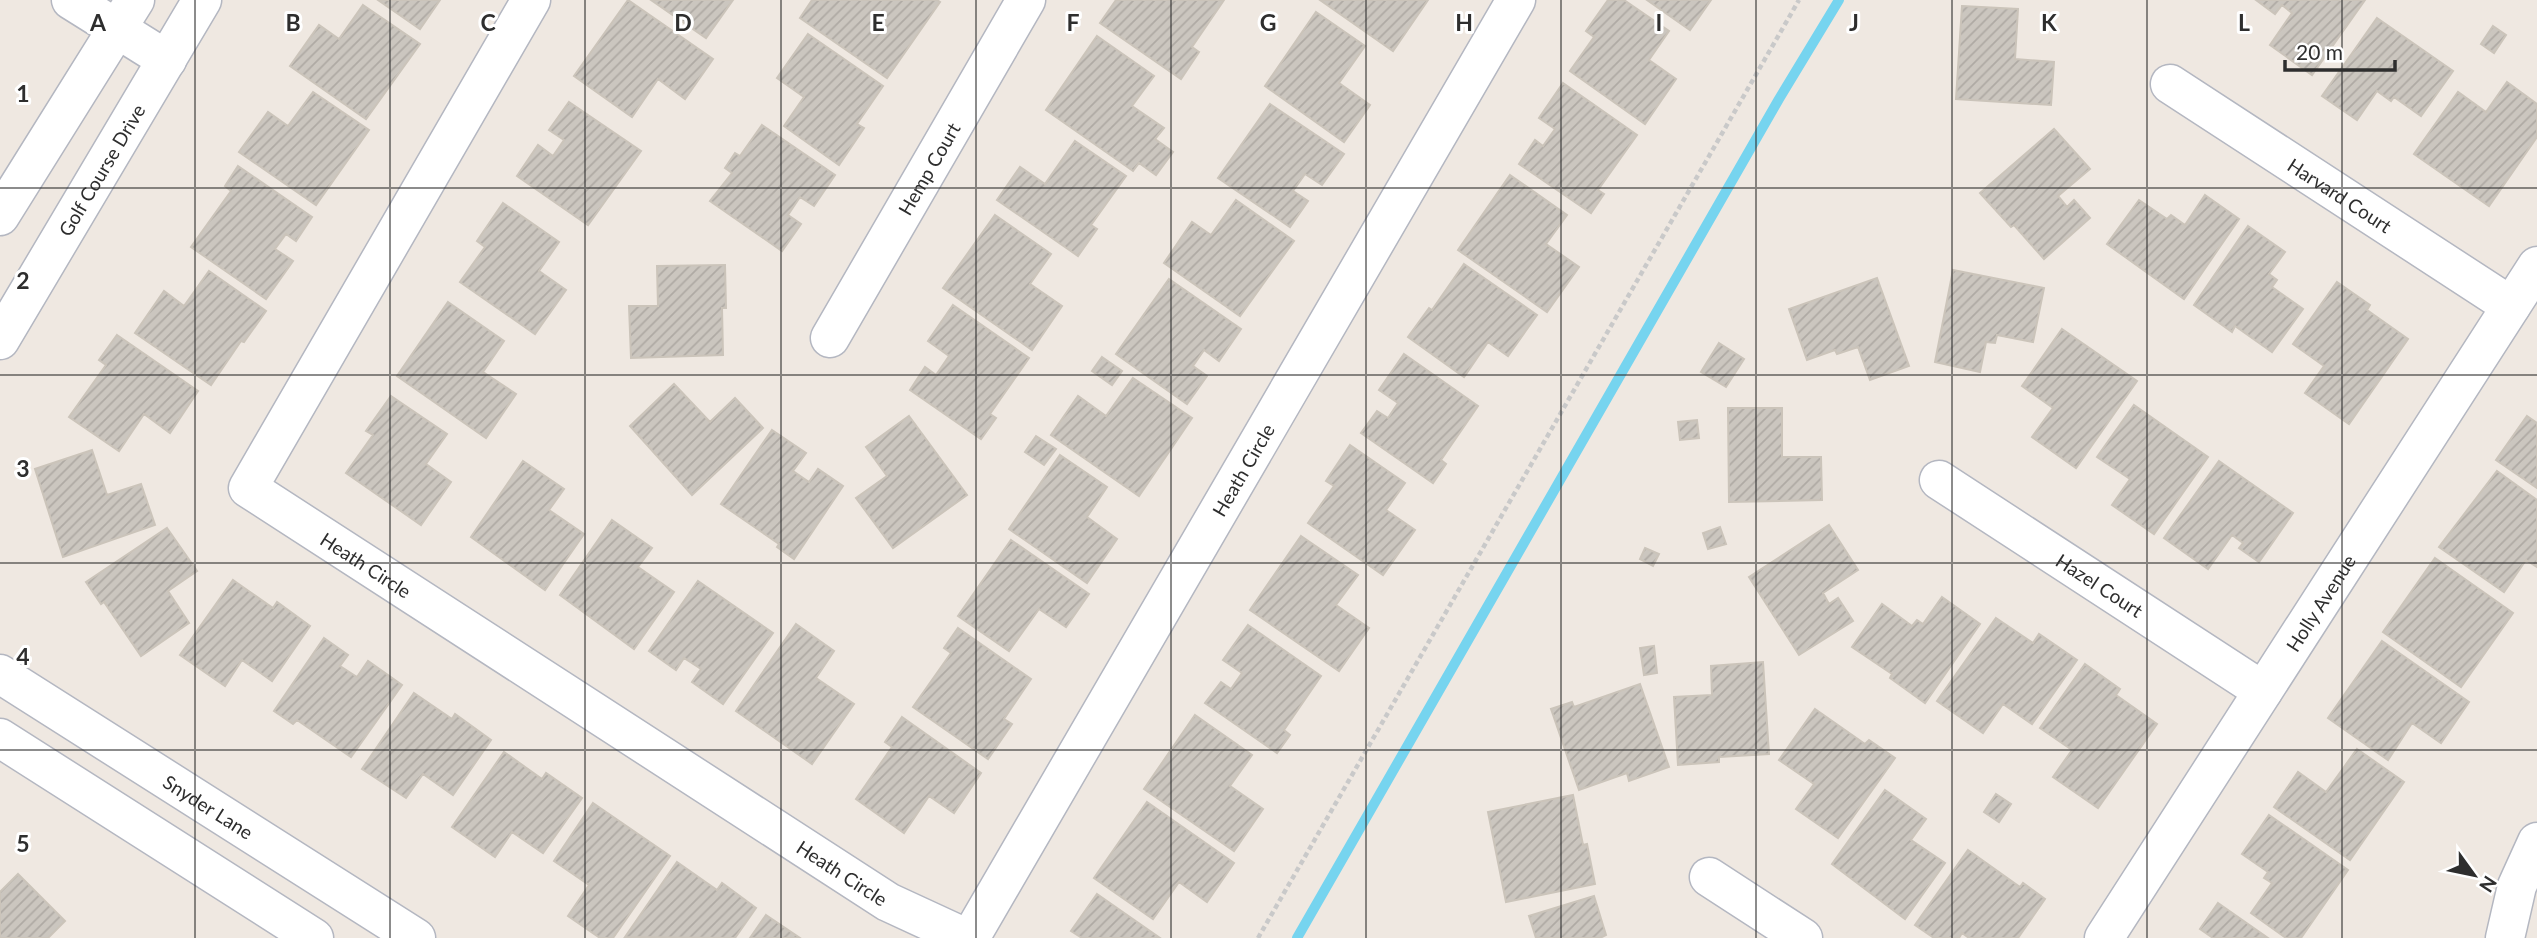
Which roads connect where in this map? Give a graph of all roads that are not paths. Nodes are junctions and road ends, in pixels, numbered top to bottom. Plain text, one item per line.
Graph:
1 (71, 0) edge
2 (202, 0) edge
3 (531, 0) edge
4 (1026, 0) edge
5 (1516, 0) edge
6 (126, 14) edge
7 (167, 61) junction
8 (2170, 85) dead end
9 (0, 216) edge
10 (2537, 266) edge
11 (2511, 306) junction
12 (830, 338) dead end
13 (0, 340) edge
14 (1939, 480) dead end
15 (0, 674) edge
16 (2263, 691) junction
17 (0, 738) edge
18 (2537, 842) edge
19 (1709, 877) dead end
20 (314, 938) edge
21 (416, 938) edge
22 (968, 938) edge
23 (1803, 938) edge
24 (2104, 938) edge
25 (2505, 938) edge

1 - 6 street
2 - 7 street, Golf Course Drive
3 - 22 street, Heath Circle
4 - 12 street, Hemp Court
5 - 22 street, Heath Circle
6 - 7 street
6 - 9 street
7 - 13 street, Golf Course Drive
8 - 11 street, Harvard Court
10 - 11 street, Holly Avenue
11 - 16 street, Holly Avenue
14 - 16 street, Hazel Court
15 - 21 street, Snyder Lane
16 - 24 street, Holly Avenue
17 - 20 street
18 - 25 street
19 - 23 street

